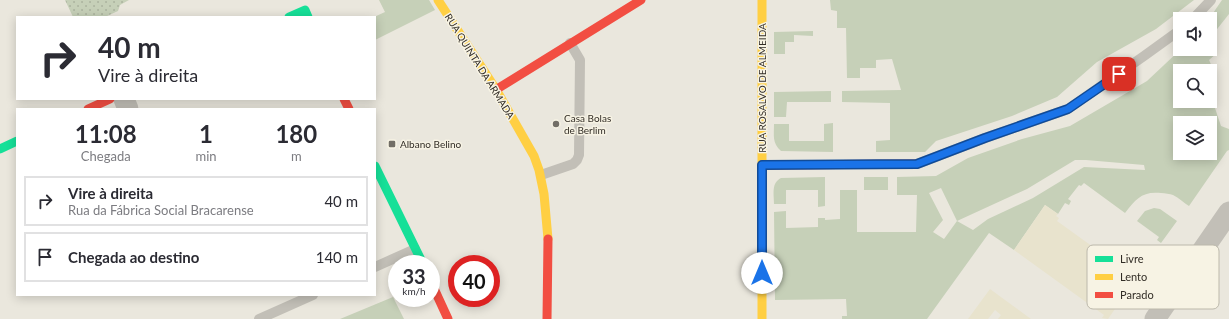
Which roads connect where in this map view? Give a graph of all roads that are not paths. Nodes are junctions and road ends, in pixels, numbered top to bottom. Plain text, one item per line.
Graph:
1 (438, 0) edge
2 (641, 0) edge
3 (762, 0) edge
4 (1211, 0) edge
5 (1200, 12) edge
6 (1173, 35) edge
7 (570, 43) junction
8 (497, 89) junction
9 (108, 100) edge
10 (90, 108) edge
11 (16, 141) edge
12 (0, 149) edge
13 (917, 164) joint
14 (762, 165) junction
15 (376, 168) edge
16 (541, 175) junction
17 (1229, 212) edge
18 (1206, 245) edge
19 (415, 249) junction
20 (418, 255) edge
21 (376, 267) edge
22 (311, 296) edge
23 (440, 302) edge
24 (1162, 309) edge
25 (259, 319) edge
26 (448, 319) edge
27 (547, 319) edge
28 (762, 319) edge
29 (1155, 319) edge

1 - 8 street, RUA QUINTA DA ARMADA
2 - 7 street
3 - 14 street, RUA ROSALVO DE ALMEIDA
4 - 5 lane
6 - 13 lane
7 - 8 street
7 - 16 lane
8 - 16 street, RUA QUINTA DA ARMADA
9 - 10 street
11 - 12 street
13 - 14 street
14 - 28 street, RUA ROSALVO DE ALMEIDA
15 - 19 street
16 - 27 street, RUA QUINTA DA ARMADA
17 - 18 street
19 - 20 street
19 - 21 lane
22 - 25 lane
23 - 26 street
24 - 29 street

